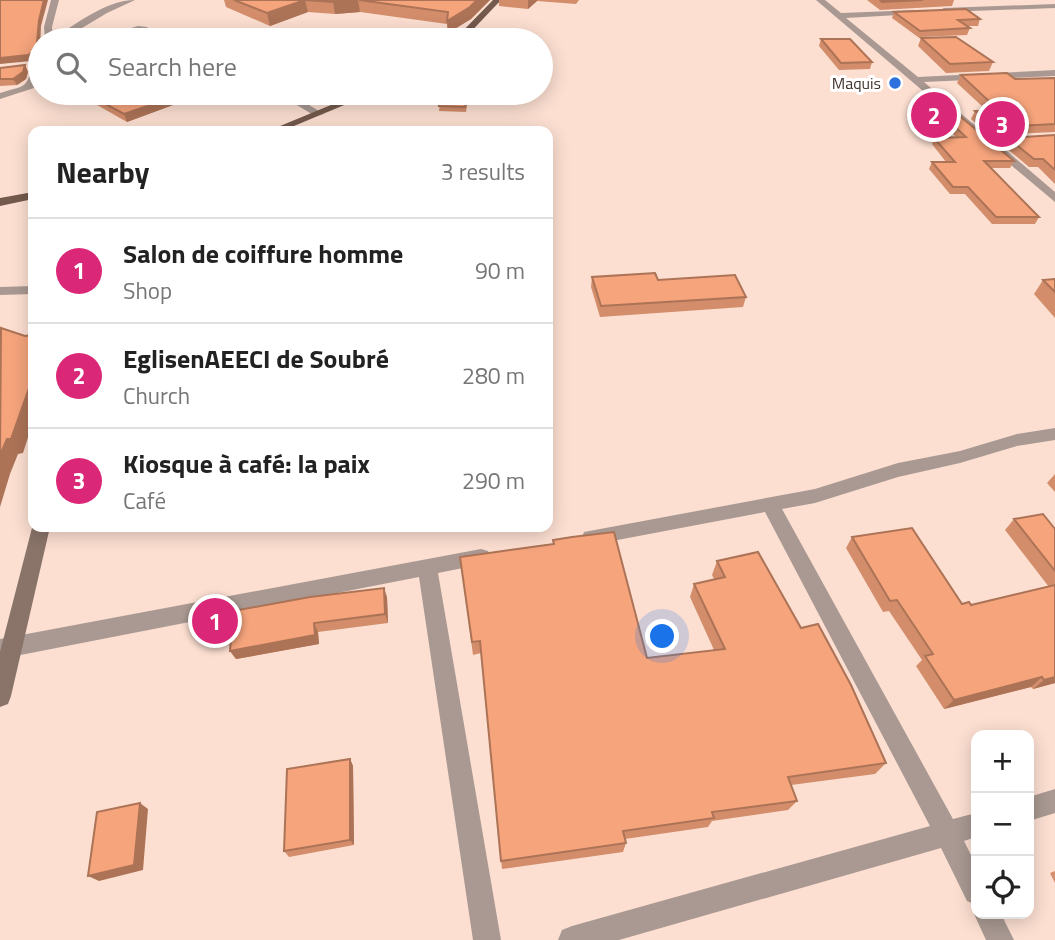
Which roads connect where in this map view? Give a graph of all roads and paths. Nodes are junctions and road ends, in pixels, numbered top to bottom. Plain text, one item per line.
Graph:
1 (55, 0) edge
2 (131, 0) edge
3 (497, 0) edge
4 (820, 0) edge
5 (973, 0) edge
6 (1043, 6) junction
7 (1055, 6) edge
8 (986, 8) junction
9 (1055, 13) edge
10 (839, 16) junction
11 (48, 28) edge
12 (76, 28) edge
13 (470, 28) edge
14 (28, 67) edge
15 (24, 68) edge
16 (1055, 73) edge
17 (918, 80) junction
18 (28, 87) edge
19 (0, 96) edge
20 (303, 105) edge
21 (340, 105) edge
22 (318, 114) junction
23 (289, 126) edge
24 (978, 132) edge
25 (1002, 141) edge
26 (28, 197) edge
27 (1055, 198) edge
28 (0, 202) edge
29 (0, 290) edge
30 (28, 290) edge
31 (1055, 434) edge
32 (770, 505) junction
33 (40, 532) edge
34 (578, 539) edge
35 (496, 554) edge
36 (427, 566) junction
37 (6, 648) edge
38 (0, 696) edge
39 (1055, 801) edge
40 (1034, 807) edge
41 (971, 826) edge
42 (947, 833) junction
43 (971, 882) edge
44 (990, 919) edge
45 (487, 940) edge
46 (572, 940) edge
47 (1000, 940) edge

1 - 11 street
2 - 12 street
3 - 13 main road
4 - 10 street
5 - 8 street
6 - 7 street
6 - 8 street
6 - 9 street
8 - 10 street
10 - 17 street
14 - 15 street
16 - 17 street
17 - 24 street
18 - 19 street
20 - 22 street
21 - 22 main road
22 - 23 main road
25 - 27 street
26 - 28 main road
29 - 30 street
31 - 32 street
32 - 34 street
32 - 42 street
33 - 37 main road
35 - 36 street
36 - 37 street
36 - 45 street
37 - 38 main road
39 - 40 street
41 - 42 street
42 - 43 street
42 - 46 street
44 - 47 street

